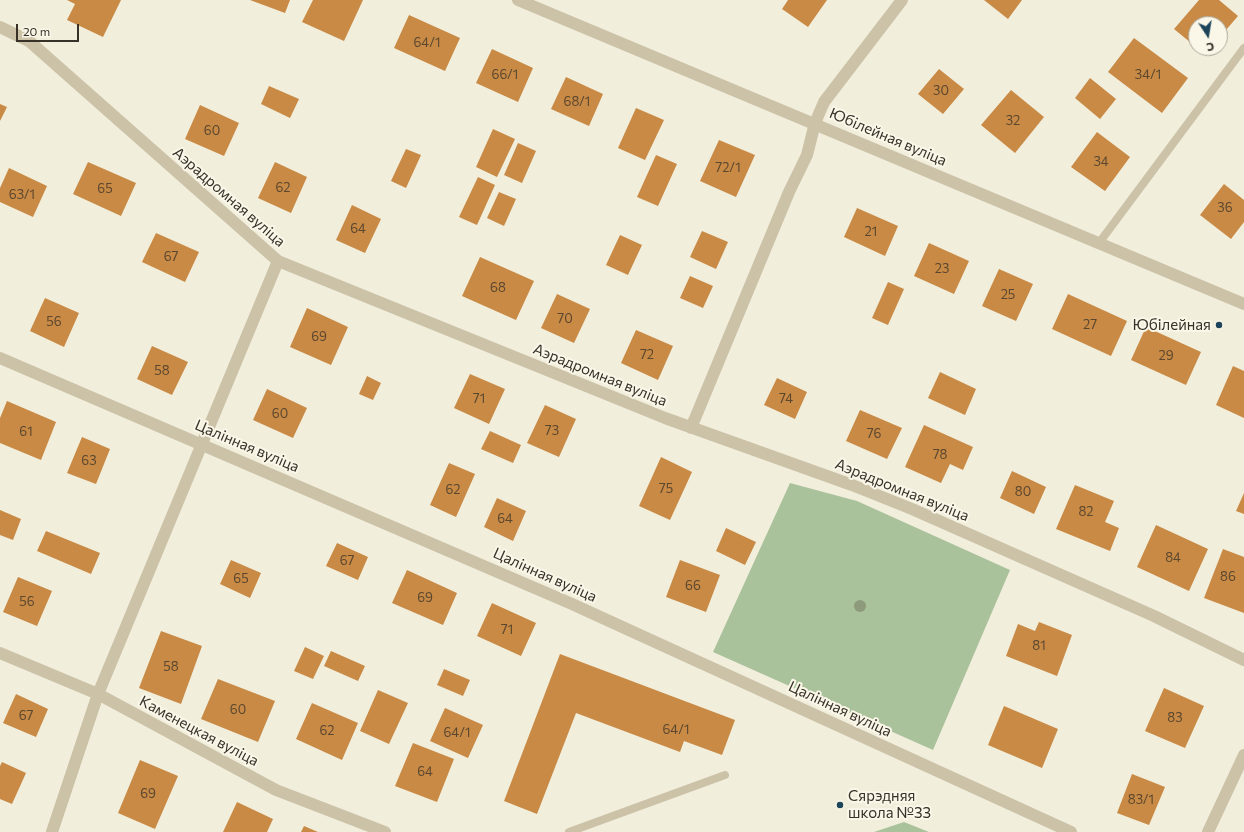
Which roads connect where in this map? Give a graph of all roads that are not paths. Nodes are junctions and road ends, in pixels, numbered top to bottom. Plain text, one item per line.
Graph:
1 (518, 0) edge
2 (902, 0) edge
3 (0, 27) edge
4 (1244, 48) edge
5 (815, 124) junction
6 (1099, 243) junction
7 (278, 261) junction
8 (1244, 304) edge
9 (0, 358) edge
10 (691, 428) junction
11 (200, 444) junction
12 (0, 653) edge
13 (1244, 660) edge
14 (98, 694) junction
15 (1244, 755) edge
16 (726, 775) dead end
17 (52, 832) edge
18 (385, 832) edge
19 (569, 832) edge
20 (1071, 832) edge
21 (1208, 832) edge

1 - 5 street, Юбілейная вуліца
2 - 5 street
3 - 7 street, Аэрадромная вуліца
4 - 6 lane
5 - 6 street, Юбілейная вуліца
5 - 10 street
6 - 8 street, Юбілейная вуліца
7 - 10 street, Аэрадромная вуліца
7 - 11 street
9 - 11 street, Цалінная вуліца
10 - 13 street, Аэрадромная вуліца
11 - 14 street
11 - 20 street, Цалінная вуліца
12 - 14 street, Каменецкая вуліца
14 - 17 street
14 - 18 street, Каменецкая вуліца
15 - 21 street
16 - 19 lane

